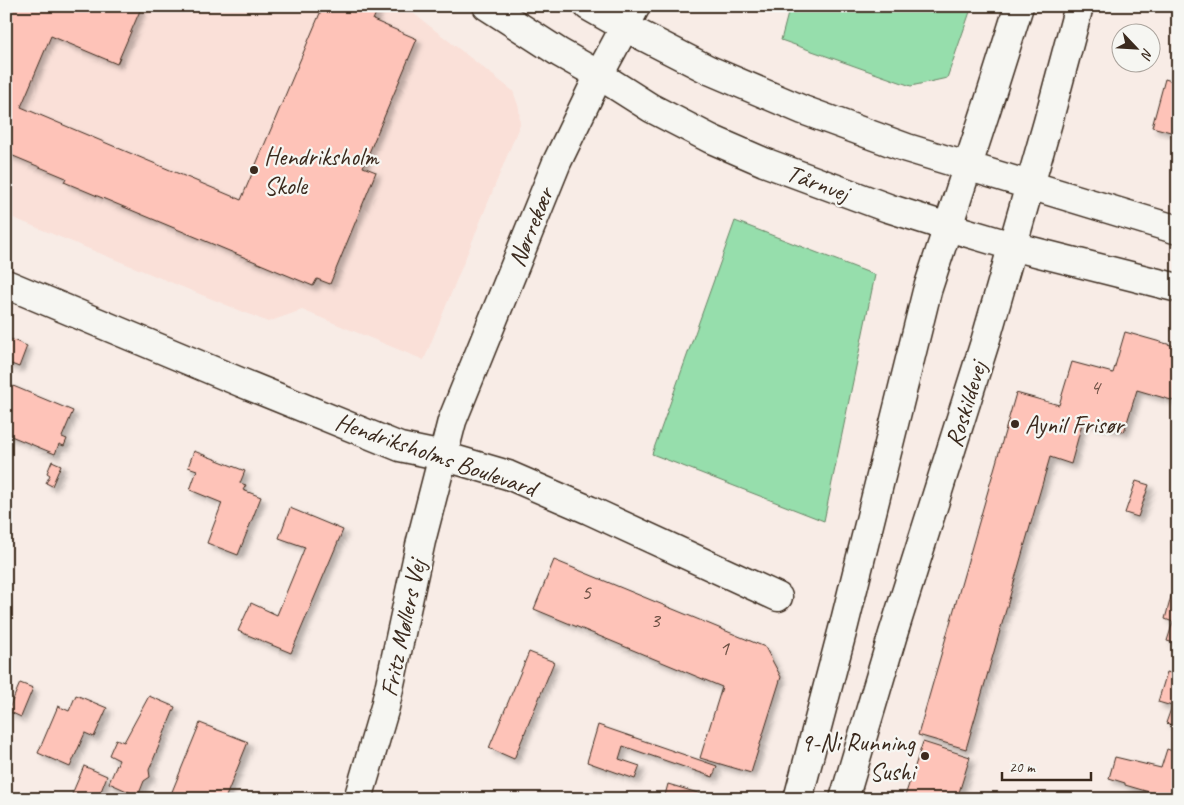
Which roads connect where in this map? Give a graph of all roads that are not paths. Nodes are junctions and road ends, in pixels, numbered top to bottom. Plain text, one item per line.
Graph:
1 (487, 6) edge
2 (588, 6) edge
3 (1018, 6) edge
4 (1079, 6) edge
5 (630, 17) edge
6 (599, 75) junction
7 (968, 166) junction
8 (1030, 185) junction
9 (948, 226) junction
10 (1178, 230) edge
11 (1012, 246) junction
12 (6, 284) edge
13 (1178, 288) edge
14 (443, 456) junction
15 (778, 597) dead end
16 (358, 799) edge
17 (798, 799) edge
18 (844, 799) edge

1 - 6 street, Tårnvej
2 - 5 street
3 - 7 street
4 - 8 street, Roskildevej
5 - 6 street, Nørrekær
5 - 7 street
6 - 9 street, Tårnvej
6 - 14 street, Nørrekær
7 - 8 street
7 - 9 street
8 - 10 street
8 - 11 street, Roskildevej
9 - 11 street, Tårnvej
9 - 17 street
11 - 13 street, Tårnvej
11 - 18 street, Roskildevej
12 - 14 street, Hendriksholms Boulevard
14 - 15 street, Hendriksholms Boulevard
14 - 16 street, Fritz Møllers Vej

